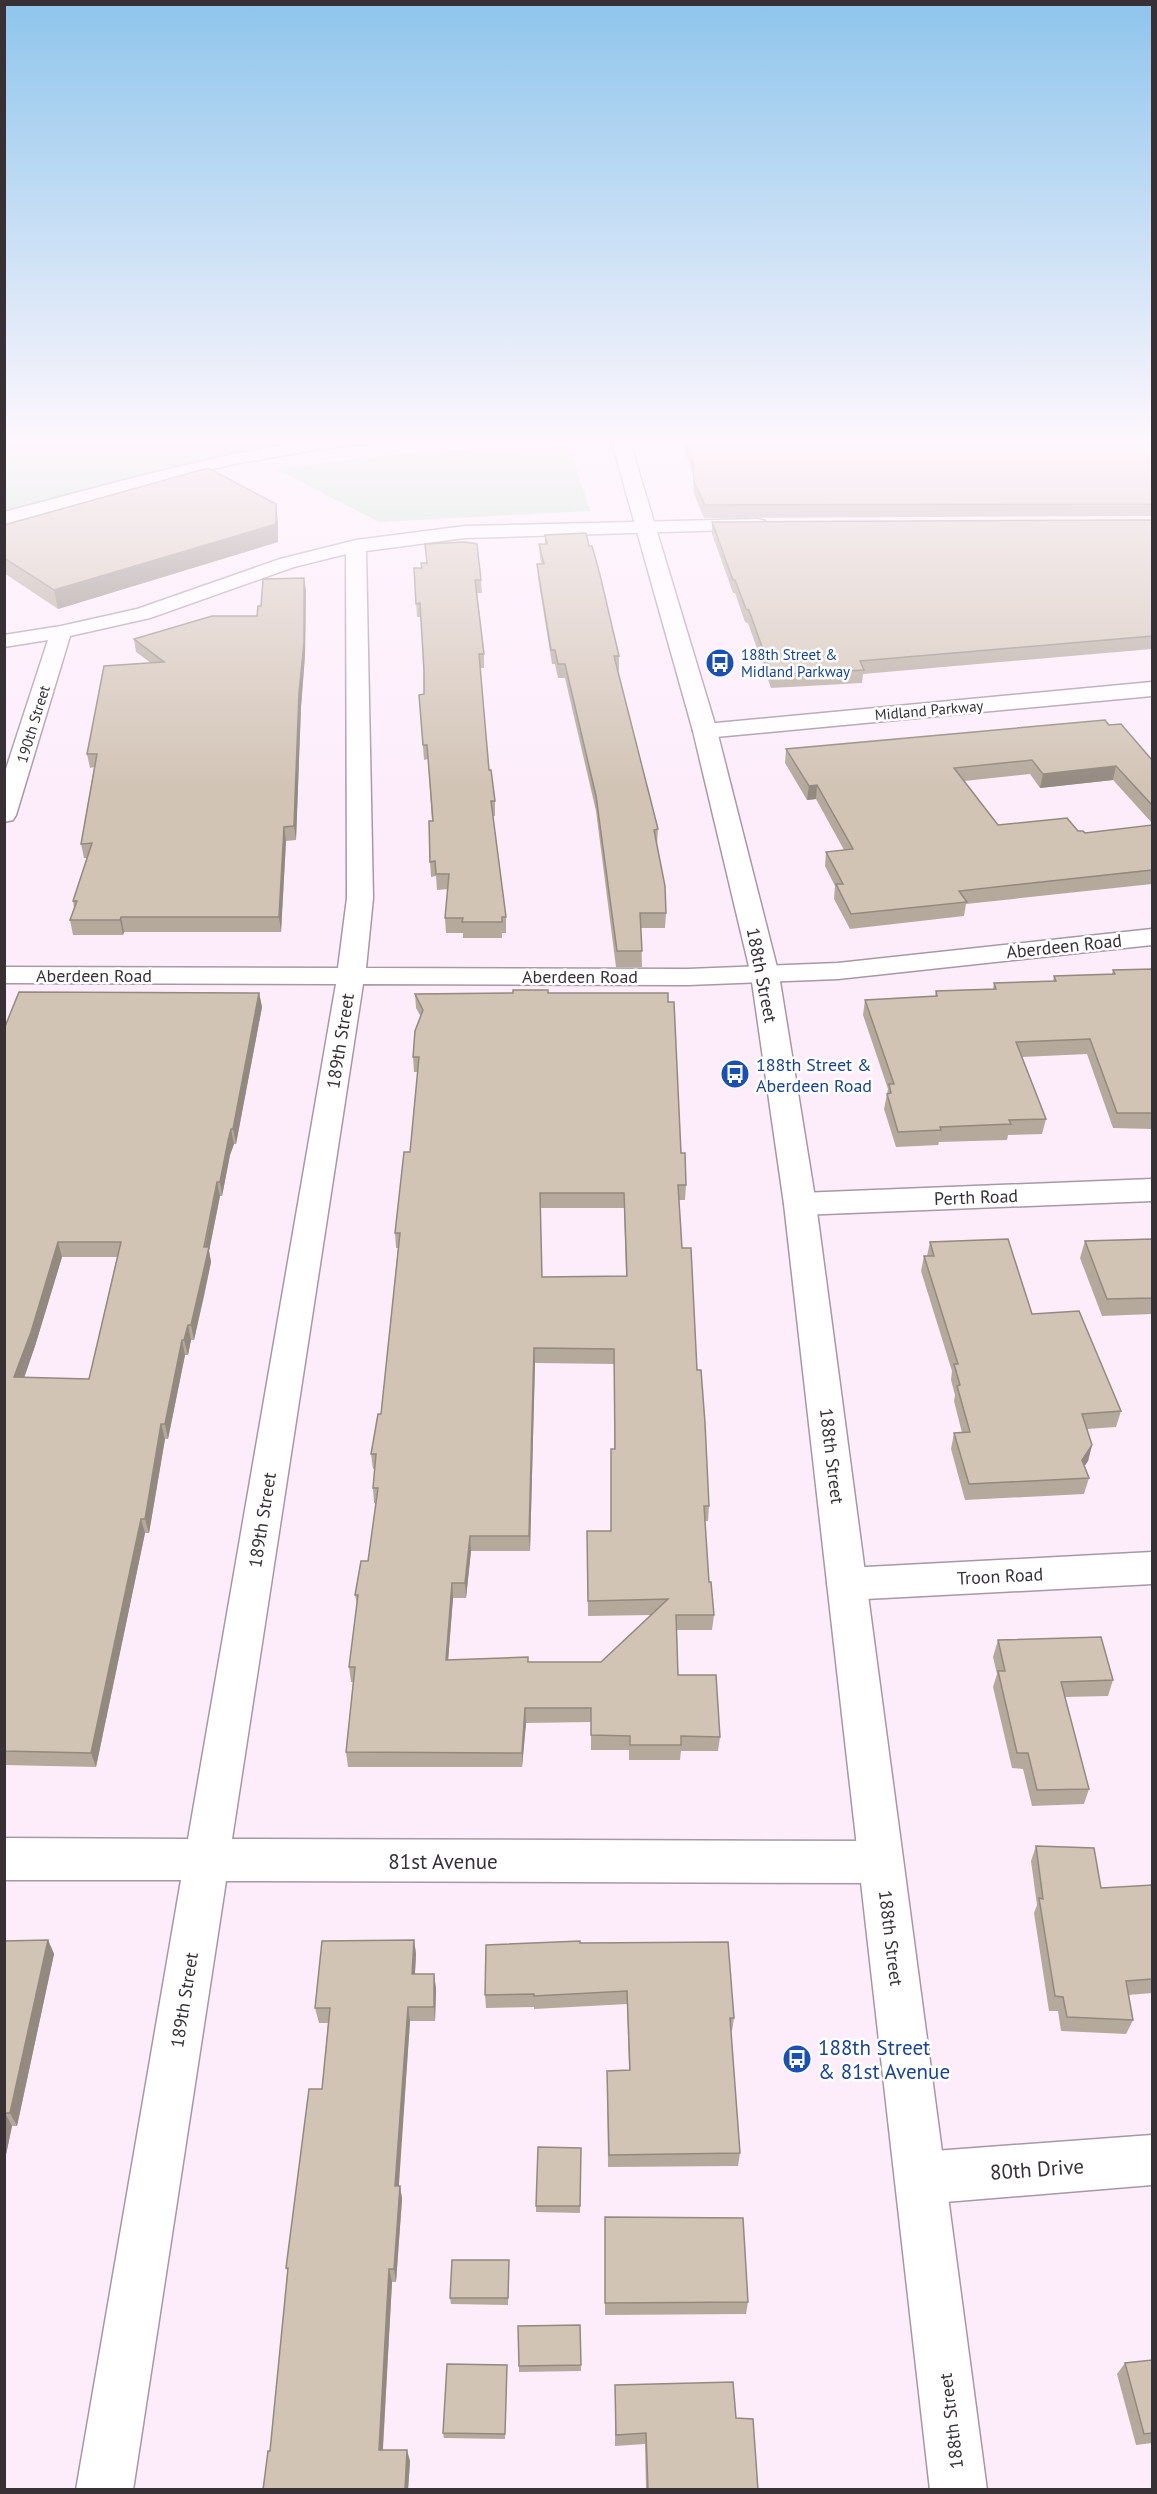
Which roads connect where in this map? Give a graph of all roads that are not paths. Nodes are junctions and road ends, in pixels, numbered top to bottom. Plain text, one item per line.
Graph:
1 (318, 555) edge
2 (356, 555) edge
3 (654, 555) edge
4 (61, 632) junction
5 (4, 641) edge
6 (1152, 689) edge
7 (705, 731) junction
8 (4, 815) edge
9 (1152, 937) edge
10 (4, 975) edge
11 (351, 975) junction
12 (765, 975) junction
13 (1152, 1190) edge
14 (801, 1204) junction
15 (1152, 1568) edge
16 (847, 1584) junction
17 (4, 1859) edge
18 (207, 1859) junction
19 (881, 1862) junction
20 (1152, 2160) edge
21 (921, 2178) junction
22 (104, 2490) edge
23 (959, 2490) edge

1 - 4 street
2 - 11 street, 189th Street
3 - 7 street, 188th Street
4 - 5 street
4 - 8 street, 190th Street
6 - 7 street, Midland Parkway
7 - 12 street, 188th Street
9 - 12 street, Aberdeen Road
10 - 11 street, Aberdeen Road
11 - 12 street, Aberdeen Road
11 - 18 street, 189th Street
12 - 14 street, 188th Street
13 - 14 street, Perth Road
14 - 16 street, 188th Street
15 - 16 street, Troon Road
16 - 19 street, 188th Street
17 - 18 street, 81st Avenue
18 - 19 street, 81st Avenue
18 - 22 street, 189th Street
19 - 21 street, 188th Street
20 - 21 street, 80th Drive
21 - 23 street, 188th Street

